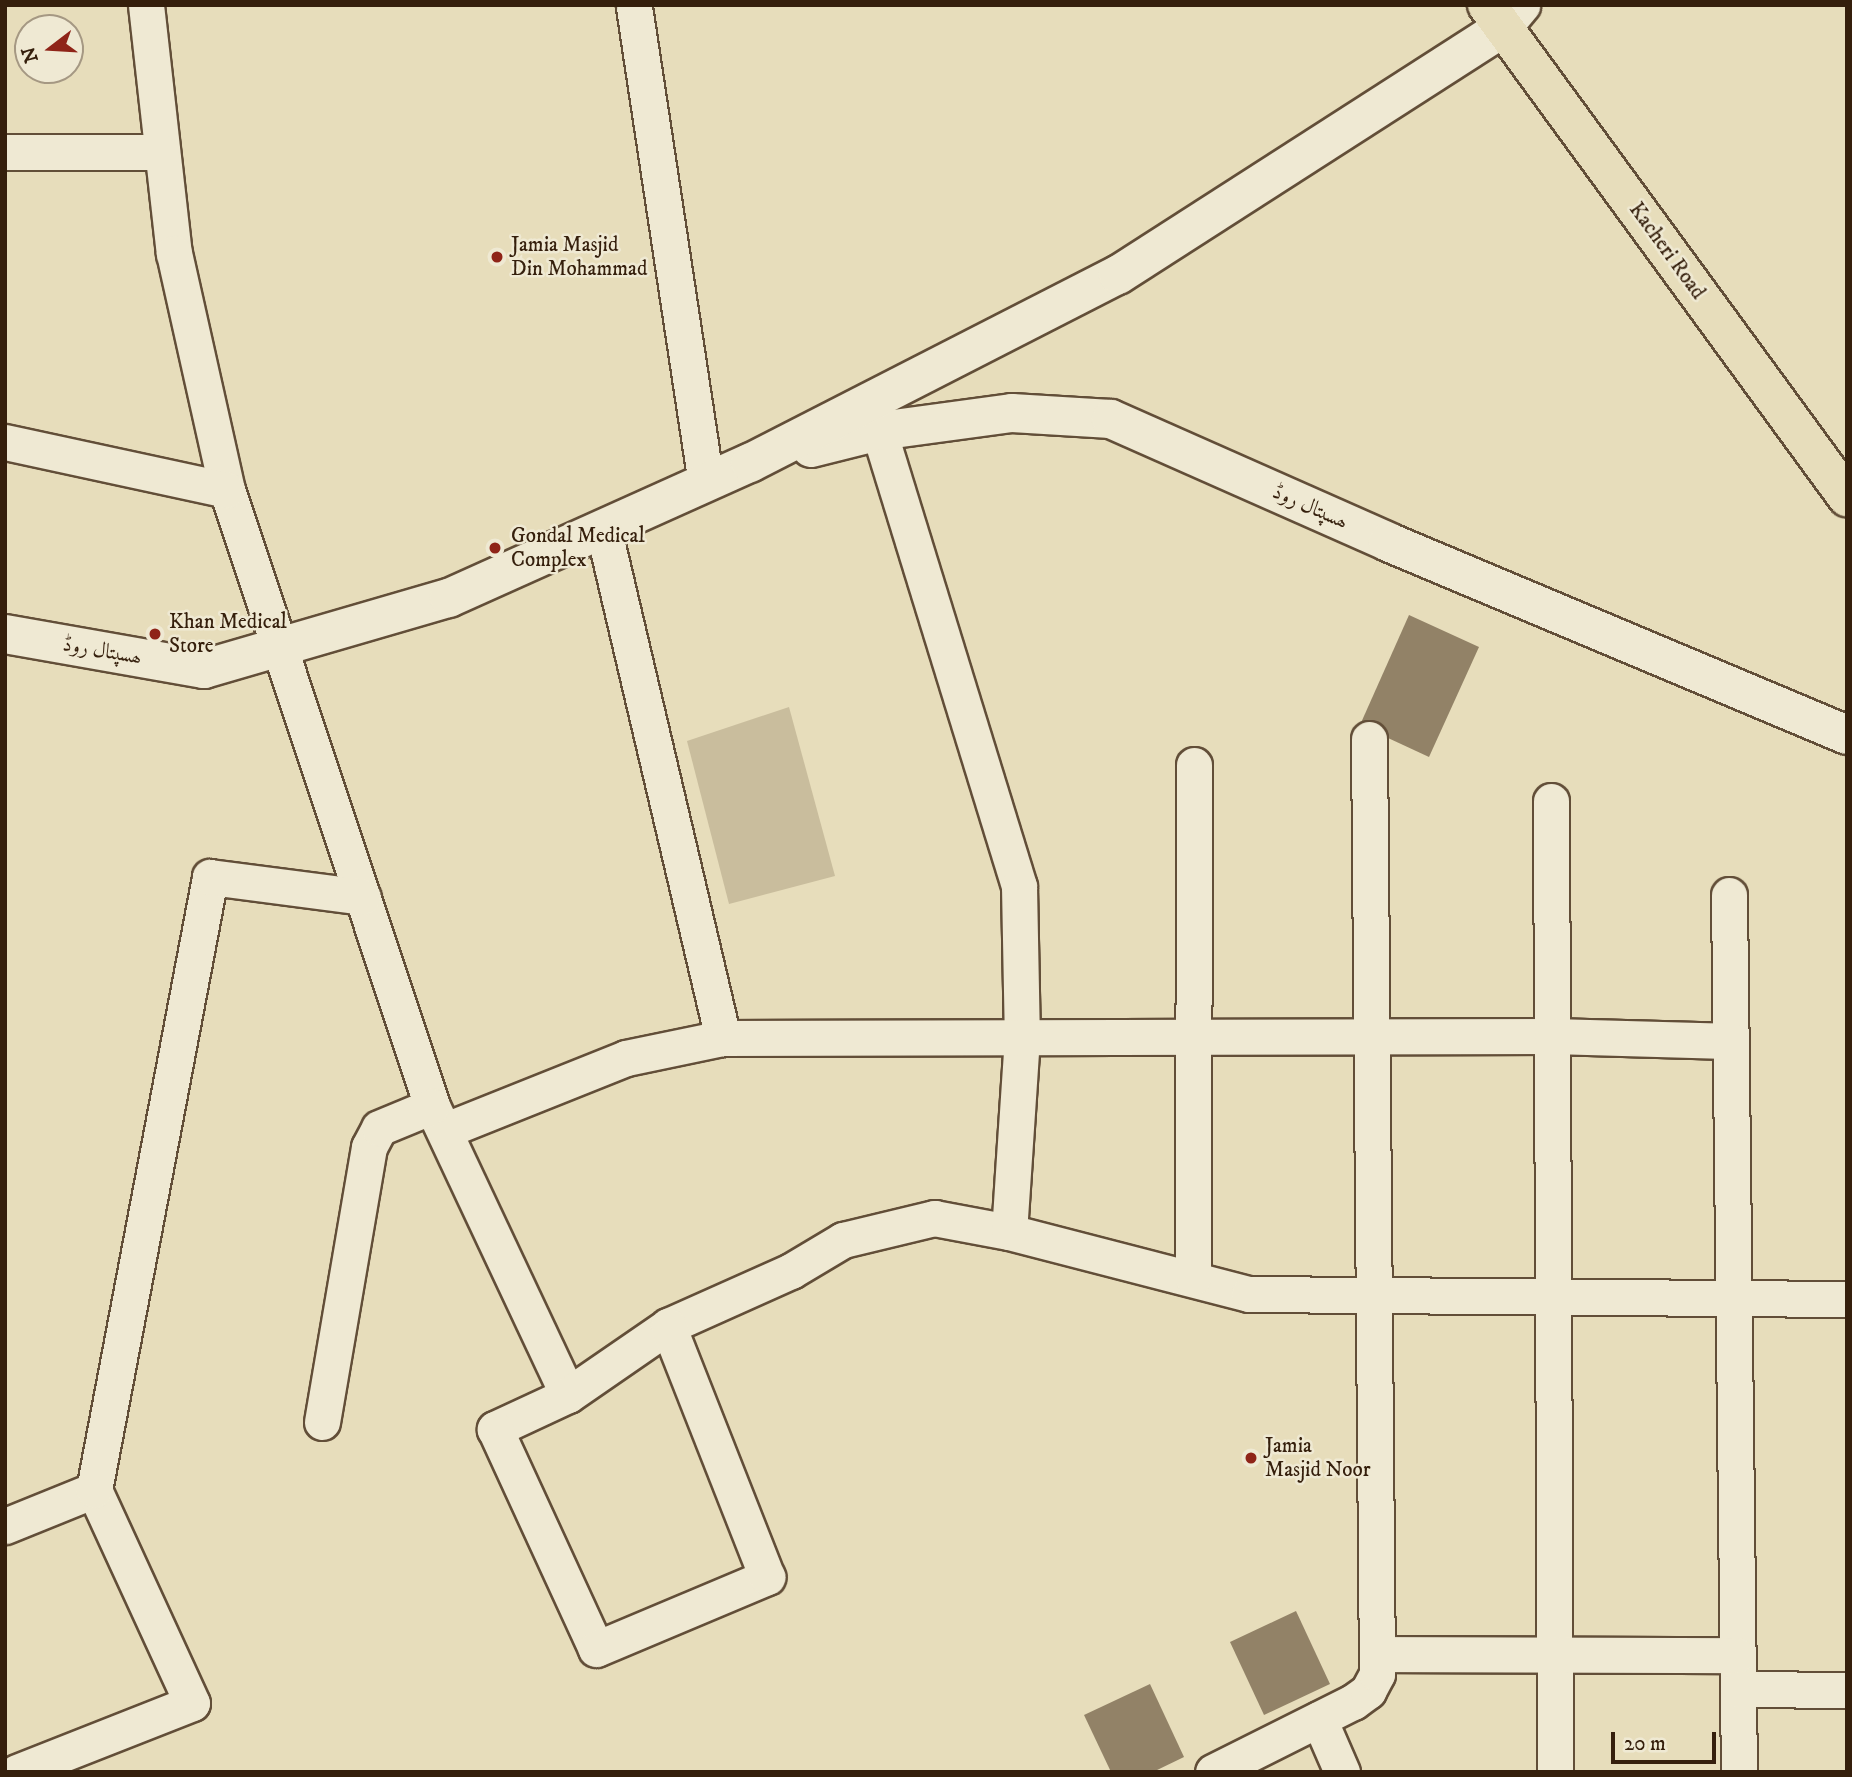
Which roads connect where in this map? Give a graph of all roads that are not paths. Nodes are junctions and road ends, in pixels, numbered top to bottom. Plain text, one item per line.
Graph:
1 (146, 5) edge
2 (634, 7) dead end
3 (1504, 13) edge
4 (5, 152) edge
5 (160, 152) junction
6 (879, 431) junction
7 (5, 442) edge
8 (750, 463) junction
9 (706, 481) junction
10 (227, 490) junction
11 (1847, 497) edge
12 (604, 532) junction
13 (5, 634) edge
14 (280, 649) junction
15 (1847, 735) edge
16 (1369, 739) dead end
17 (1194, 765) dead end
18 (1551, 801) dead end
19 (1729, 895) dead end
20 (363, 897) junction
21 (1552, 1036) junction
22 (1021, 1037) junction
23 (1194, 1037) junction
24 (1370, 1037) junction
25 (723, 1038) junction
26 (1731, 1041) junction
27 (439, 1118) junction
28 (1009, 1232) junction
29 (1193, 1278) junction
30 (1377, 1296) junction
31 (1733, 1297) junction
32 (1553, 1298) junction
33 (1847, 1299) edge
34 (668, 1326) junction
35 (568, 1395) junction
36 (322, 1422) dead end
37 (94, 1490) junction
38 (5, 1525) edge
39 (1380, 1654) junction
40 (1556, 1657) junction
41 (1737, 1672) junction
42 (1847, 1690) edge
43 (1319, 1719) junction
44 (17, 1772) edge
45 (1213, 1772) edge
46 (1342, 1772) edge
47 (1555, 1772) edge
48 (1738, 1772) edge

1 - 5 street
2 - 9 street
3 - 8 main road
3 - 11 main road, Kacheri Road
4 - 5 street
5 - 10 street
6 - 8 main road, ھسپتال روڈ
6 - 15 main road, ھسپتال روڈ
6 - 22 street
7 - 10 street
8 - 9 main road, ھسپتال روڈ
9 - 12 main road, ھسپتال روڈ
10 - 14 street
12 - 14 main road, ھسپتال روڈ
12 - 25 street
13 - 14 main road, ھسپتال روڈ
14 - 20 street
16 - 24 street
17 - 23 street
18 - 21 street
19 - 26 street
20 - 27 street
20 - 37 street
21 - 24 street
21 - 26 street
21 - 32 street
22 - 23 street
22 - 25 street
22 - 28 street
23 - 24 street
23 - 29 street
24 - 30 street
25 - 27 street
26 - 31 street
27 - 35 street
27 - 36 street
28 - 29 street
28 - 34 street
29 - 30 street
30 - 32 street
30 - 39 street
31 - 32 street
31 - 33 street
31 - 41 street
32 - 40 street
34 - 35 street
34 - 35 street
37 - 38 street
37 - 44 street
39 - 40 street
39 - 43 street
40 - 41 street
40 - 47 street
41 - 42 street
41 - 48 street
43 - 45 street
43 - 46 street

